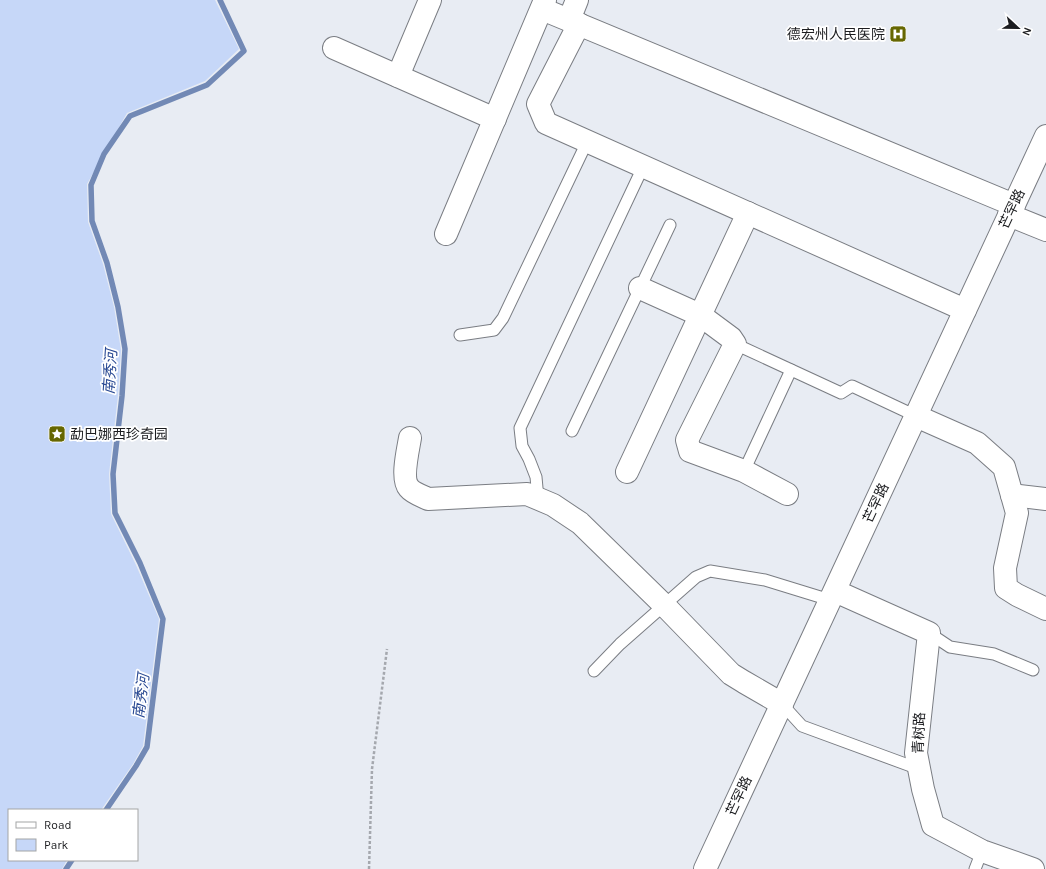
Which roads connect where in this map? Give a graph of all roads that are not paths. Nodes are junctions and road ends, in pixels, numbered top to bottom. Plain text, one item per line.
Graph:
1 (430, 0) edge
2 (577, 0) edge
3 (544, 5) edge
4 (574, 22) junction
5 (334, 48) dead end
6 (398, 76) junction
7 (495, 119) junction
8 (1046, 136) edge
9 (587, 142) junction
10 (643, 166) junction
11 (1012, 210) junction
12 (748, 213) junction
13 (670, 225) dead end
14 (1046, 230) edge
15 (446, 234) dead end
16 (640, 288) junction
17 (965, 310) junction
18 (700, 316) junction
19 (460, 336) dead end
20 (735, 344) junction
21 (790, 370) junction
22 (916, 416) junction
23 (572, 431) dead end
24 (410, 438) dead end
25 (744, 471) junction
26 (627, 472) dead end
27 (787, 494) dead end
28 (1012, 496) junction
29 (538, 499) junction
30 (1046, 499) edge
31 (833, 595) junction
32 (664, 605) junction
33 (1046, 609) edge
34 (929, 634) junction
35 (1033, 670) dead end
36 (594, 671) dead end
37 (782, 704) junction
38 (919, 769) junction
39 (979, 860) edge
40 (706, 869) edge
41 (1033, 869) edge

1 - 6 street
2 - 4 street
3 - 4 street
3 - 7 street
4 - 9 street
4 - 11 street
5 - 6 street
6 - 7 street
7 - 15 street
8 - 11 street, 芒罕路
9 - 10 street
9 - 19 lane
10 - 12 street
10 - 29 lane
11 - 14 street
11 - 17 street, 芒罕路
12 - 17 street
12 - 18 street
13 - 16 lane
16 - 18 street
16 - 23 lane
17 - 22 street, 芒罕路
18 - 20 street
18 - 26 street
20 - 21 lane
20 - 25 street
21 - 22 lane
21 - 25 lane
22 - 28 street
22 - 31 street, 芒罕路
24 - 29 street
25 - 27 street
28 - 30 street
28 - 33 street
29 - 32 street
31 - 32 lane
31 - 34 street
31 - 37 street, 芒罕路
32 - 36 lane
32 - 37 street
34 - 35 lane
34 - 38 street, 青树路
37 - 38 lane
37 - 40 street, 芒罕路
38 - 39 street, 青树路
39 - 41 street, 青树路

